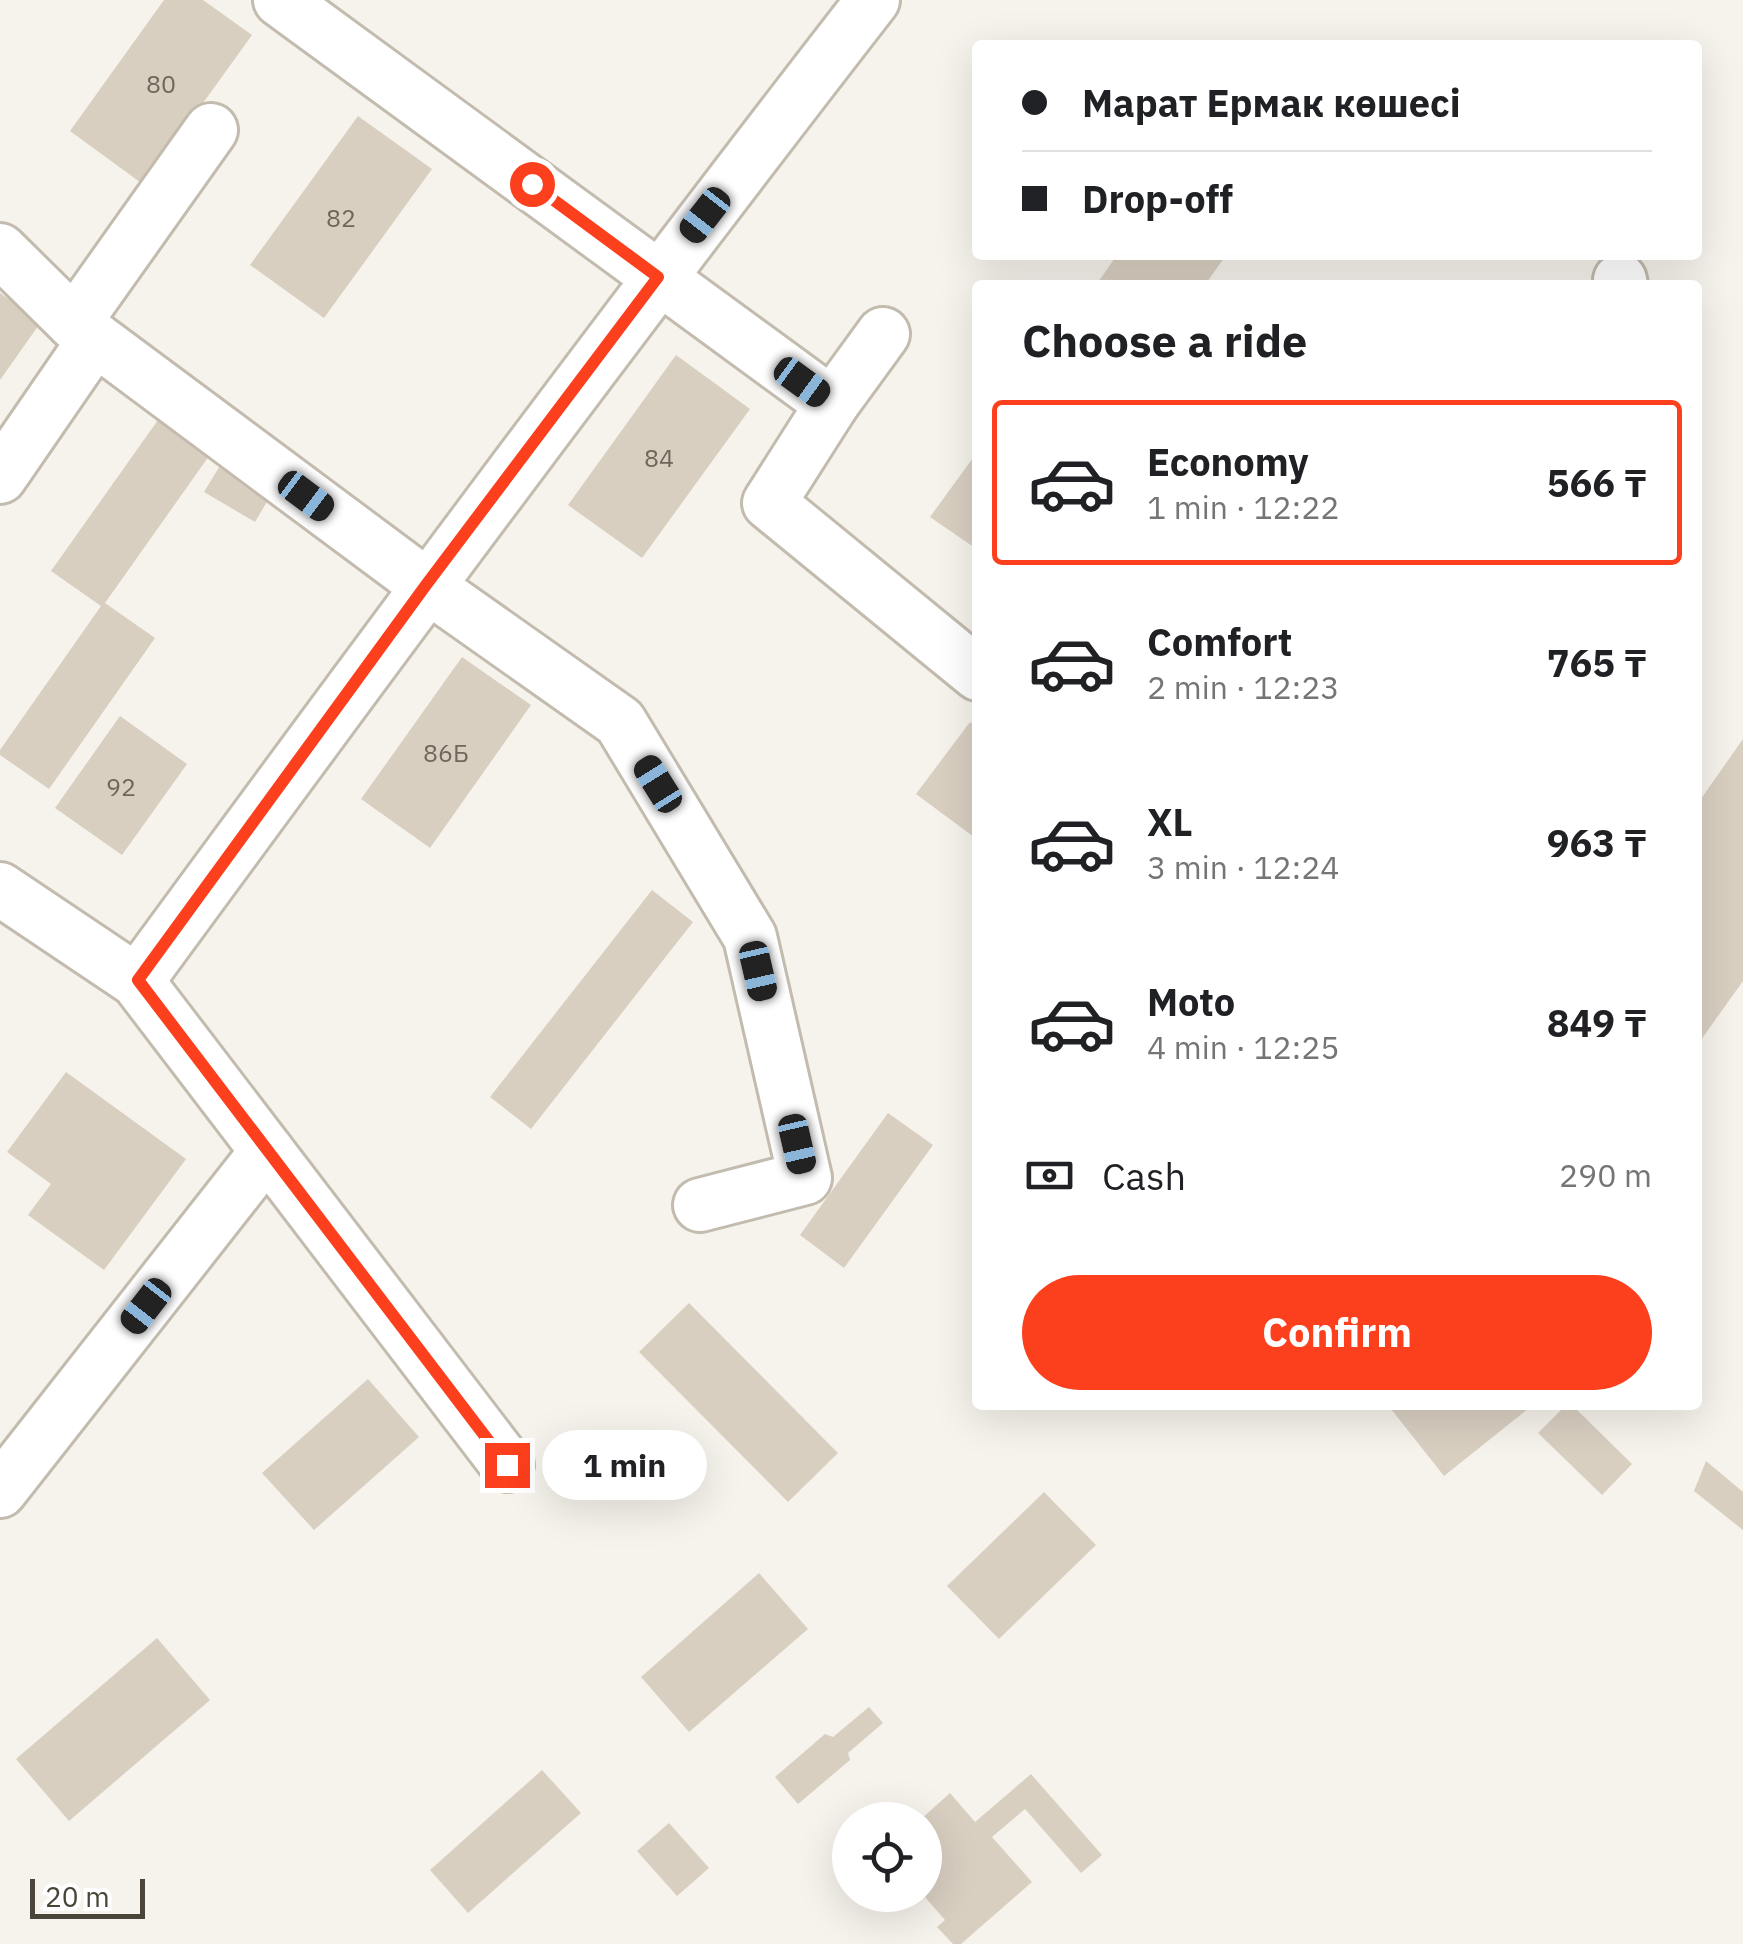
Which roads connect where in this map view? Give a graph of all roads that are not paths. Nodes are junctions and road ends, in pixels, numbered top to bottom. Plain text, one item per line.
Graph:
1 (280, 0) edge
2 (873, 0) edge
3 (212, 130) dead end
4 (0, 250) edge
5 (658, 277) junction
6 (84, 331) junction
7 (884, 334) dead end
8 (832, 404) junction
9 (0, 477) edge
10 (426, 585) junction
11 (972, 669) edge
12 (0, 888) edge
13 (138, 980) junction
14 (268, 1151) junction
15 (700, 1205) dead end
16 (507, 1465) dead end
17 (0, 1491) edge

1 - 5 street
2 - 5 street
3 - 6 street
4 - 6 street
5 - 8 street
5 - 10 street
6 - 9 street
6 - 10 street
7 - 8 street
8 - 11 street
10 - 13 street
10 - 15 street
12 - 13 street
13 - 14 street
14 - 16 street
14 - 17 street

